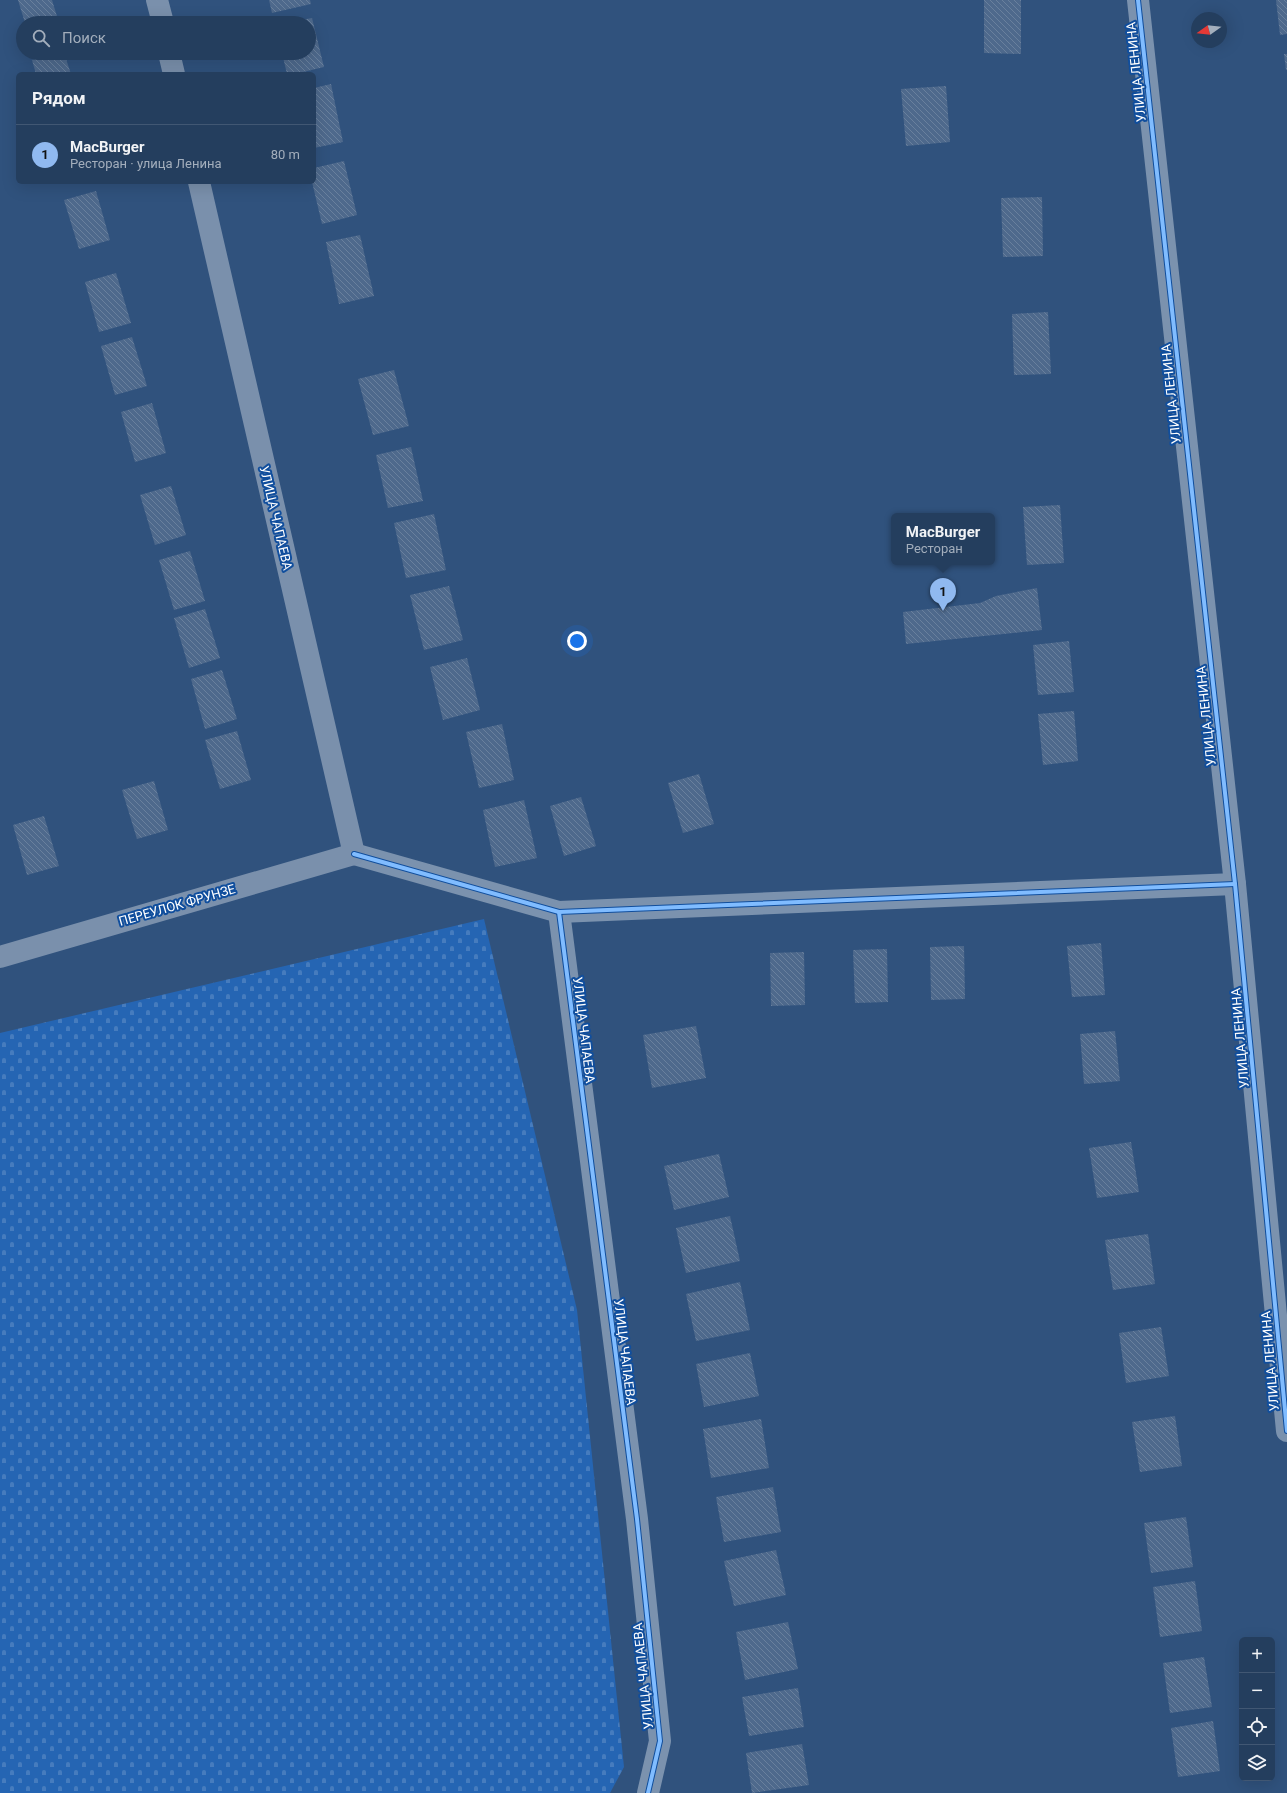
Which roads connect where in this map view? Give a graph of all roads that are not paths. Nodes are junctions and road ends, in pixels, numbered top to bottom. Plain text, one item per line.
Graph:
1 (157, 0) edge
2 (1138, 0) edge
3 (160, 16) edge
4 (171, 60) edge
5 (174, 72) edge
6 (199, 184) edge
7 (354, 854) junction
8 (1235, 884) junction
9 (559, 912) junction
10 (0, 957) edge
11 (1287, 1431) edge
12 (648, 1793) edge

1 - 3 main road
2 - 8 street, УЛИЦА ЛЕНИНА
4 - 5 main road
6 - 7 main road, УЛИЦА ЧАПАЕВА
7 - 9 street
7 - 10 main road, ПЕРЕУЛОК ФРУНЗЕ
8 - 9 street
8 - 11 street, УЛИЦА ЛЕНИНА
9 - 12 street, УЛИЦА ЧАПАЕВА

